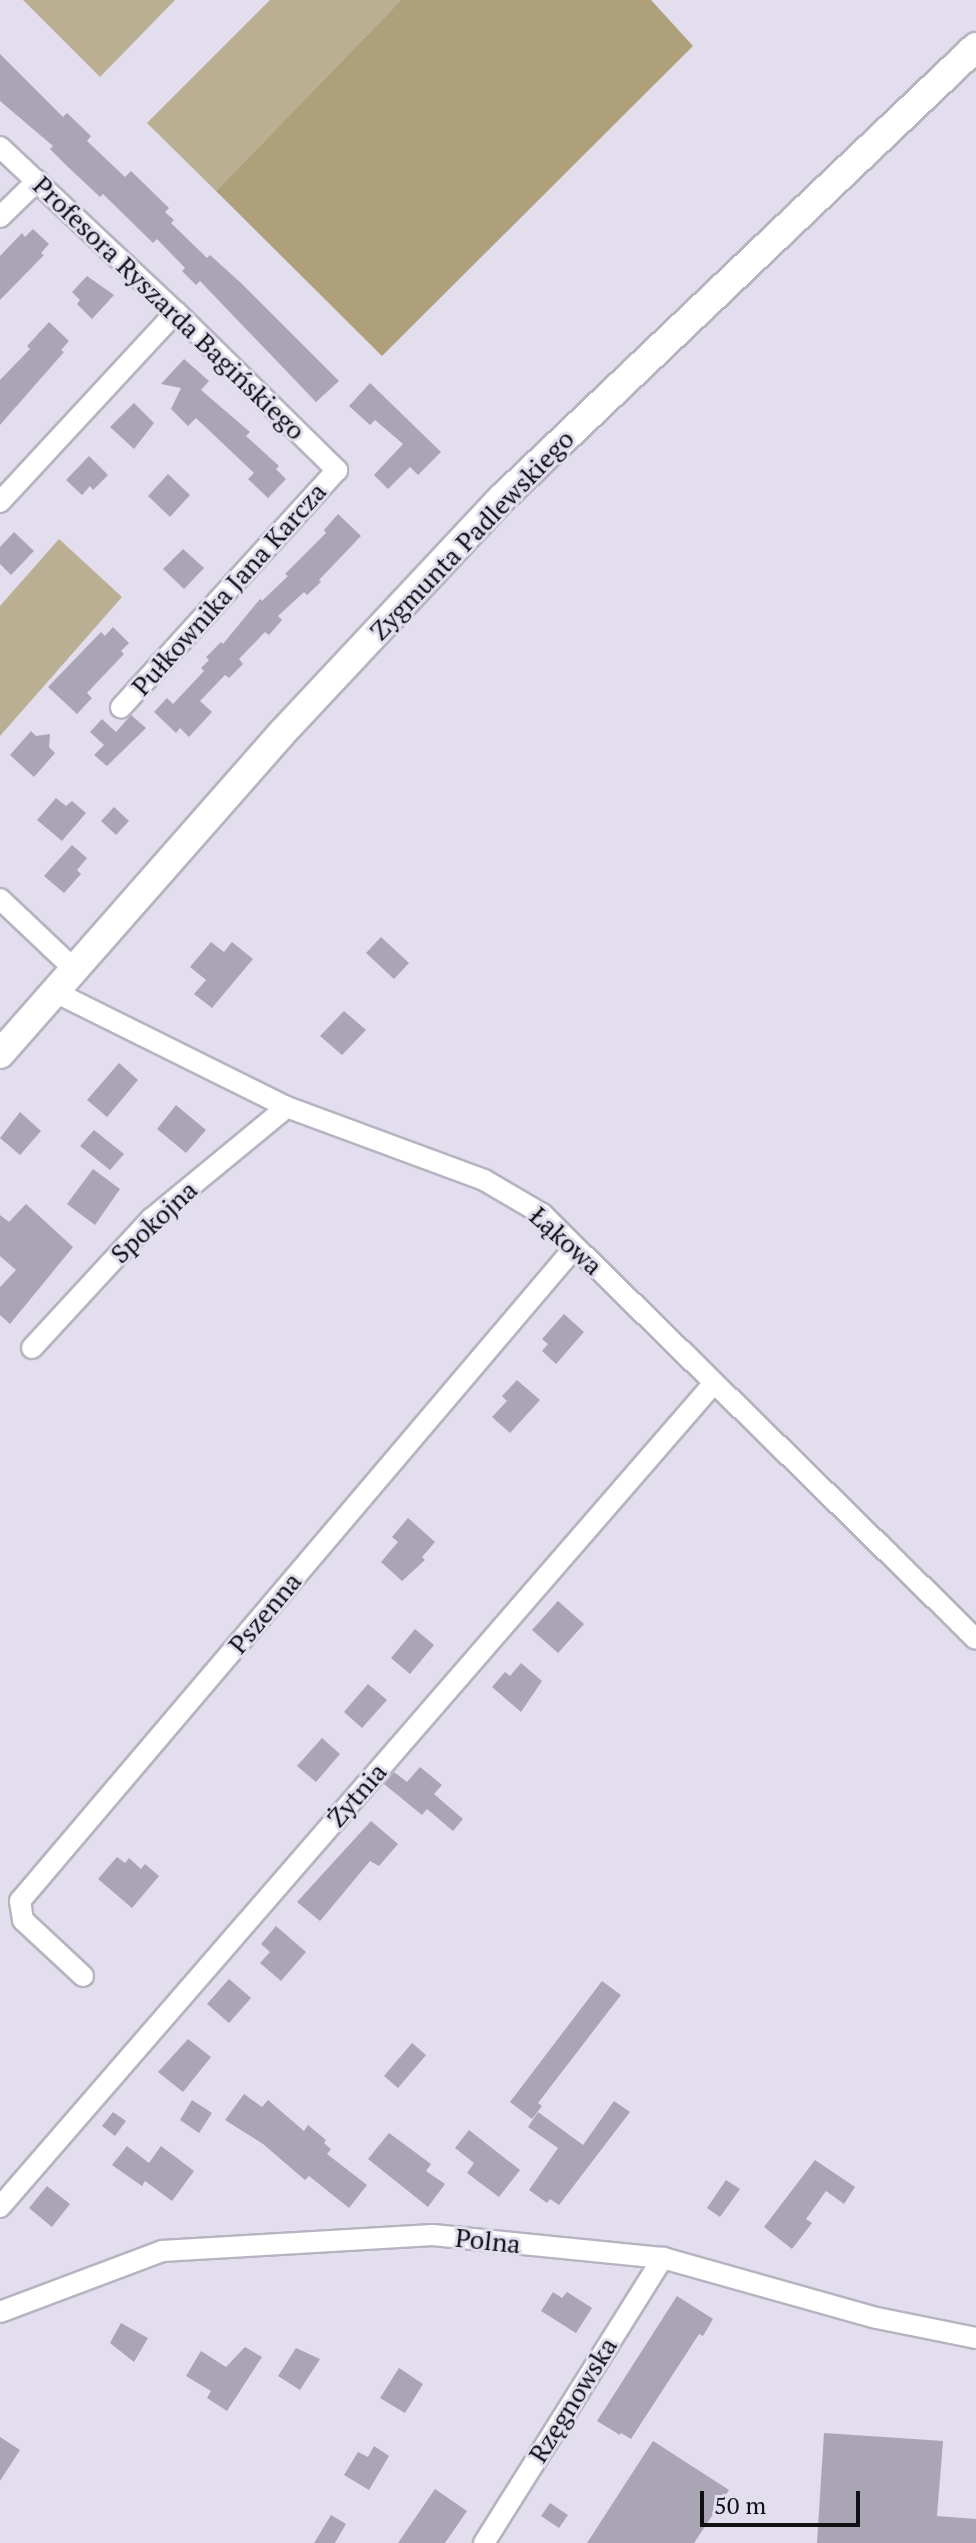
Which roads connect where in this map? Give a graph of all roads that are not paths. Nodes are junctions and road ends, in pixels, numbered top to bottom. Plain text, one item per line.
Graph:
1 (976, 47) edge
2 (0, 147) edge
3 (37, 181) junction
4 (0, 217) edge
5 (176, 312) junction
6 (337, 470) joint
7 (0, 502) edge
8 (121, 707) dead end
9 (0, 899) edge
10 (74, 969) junction
11 (55, 992) junction
12 (0, 1054) edge
13 (287, 1107) junction
14 (575, 1247) junction
15 (32, 1348) dead end
16 (714, 1383) junction
17 (976, 1639) edge
18 (83, 1976) dead end
19 (0, 2207) edge
20 (663, 2258) junction
21 (0, 2312) edge
22 (976, 2338) edge
23 (484, 2543) edge

1 - 10 street, Zygmunta Padlewskiego
2 - 3 street, Profesora Ryszarda Bagińskiego
3 - 4 street
3 - 5 street, Profesora Ryszarda Bagińskiego
5 - 6 street, Profesora Ryszarda Bagińskiego
5 - 7 street
6 - 8 street, Pułkownika Jana Karcza
9 - 10 street
10 - 11 street, Zygmunta Padlewskiego
11 - 12 street, Zygmunta Padlewskiego
11 - 13 street, Łąkowa
13 - 14 street, Łąkowa
13 - 15 street, Spokojna
14 - 16 street, Łąkowa
14 - 18 street, Pszenna
16 - 17 street, Łąkowa
16 - 19 street, Żytnia
20 - 21 street, Polna
20 - 22 street, Polna
20 - 23 street, Rzęgnowska

